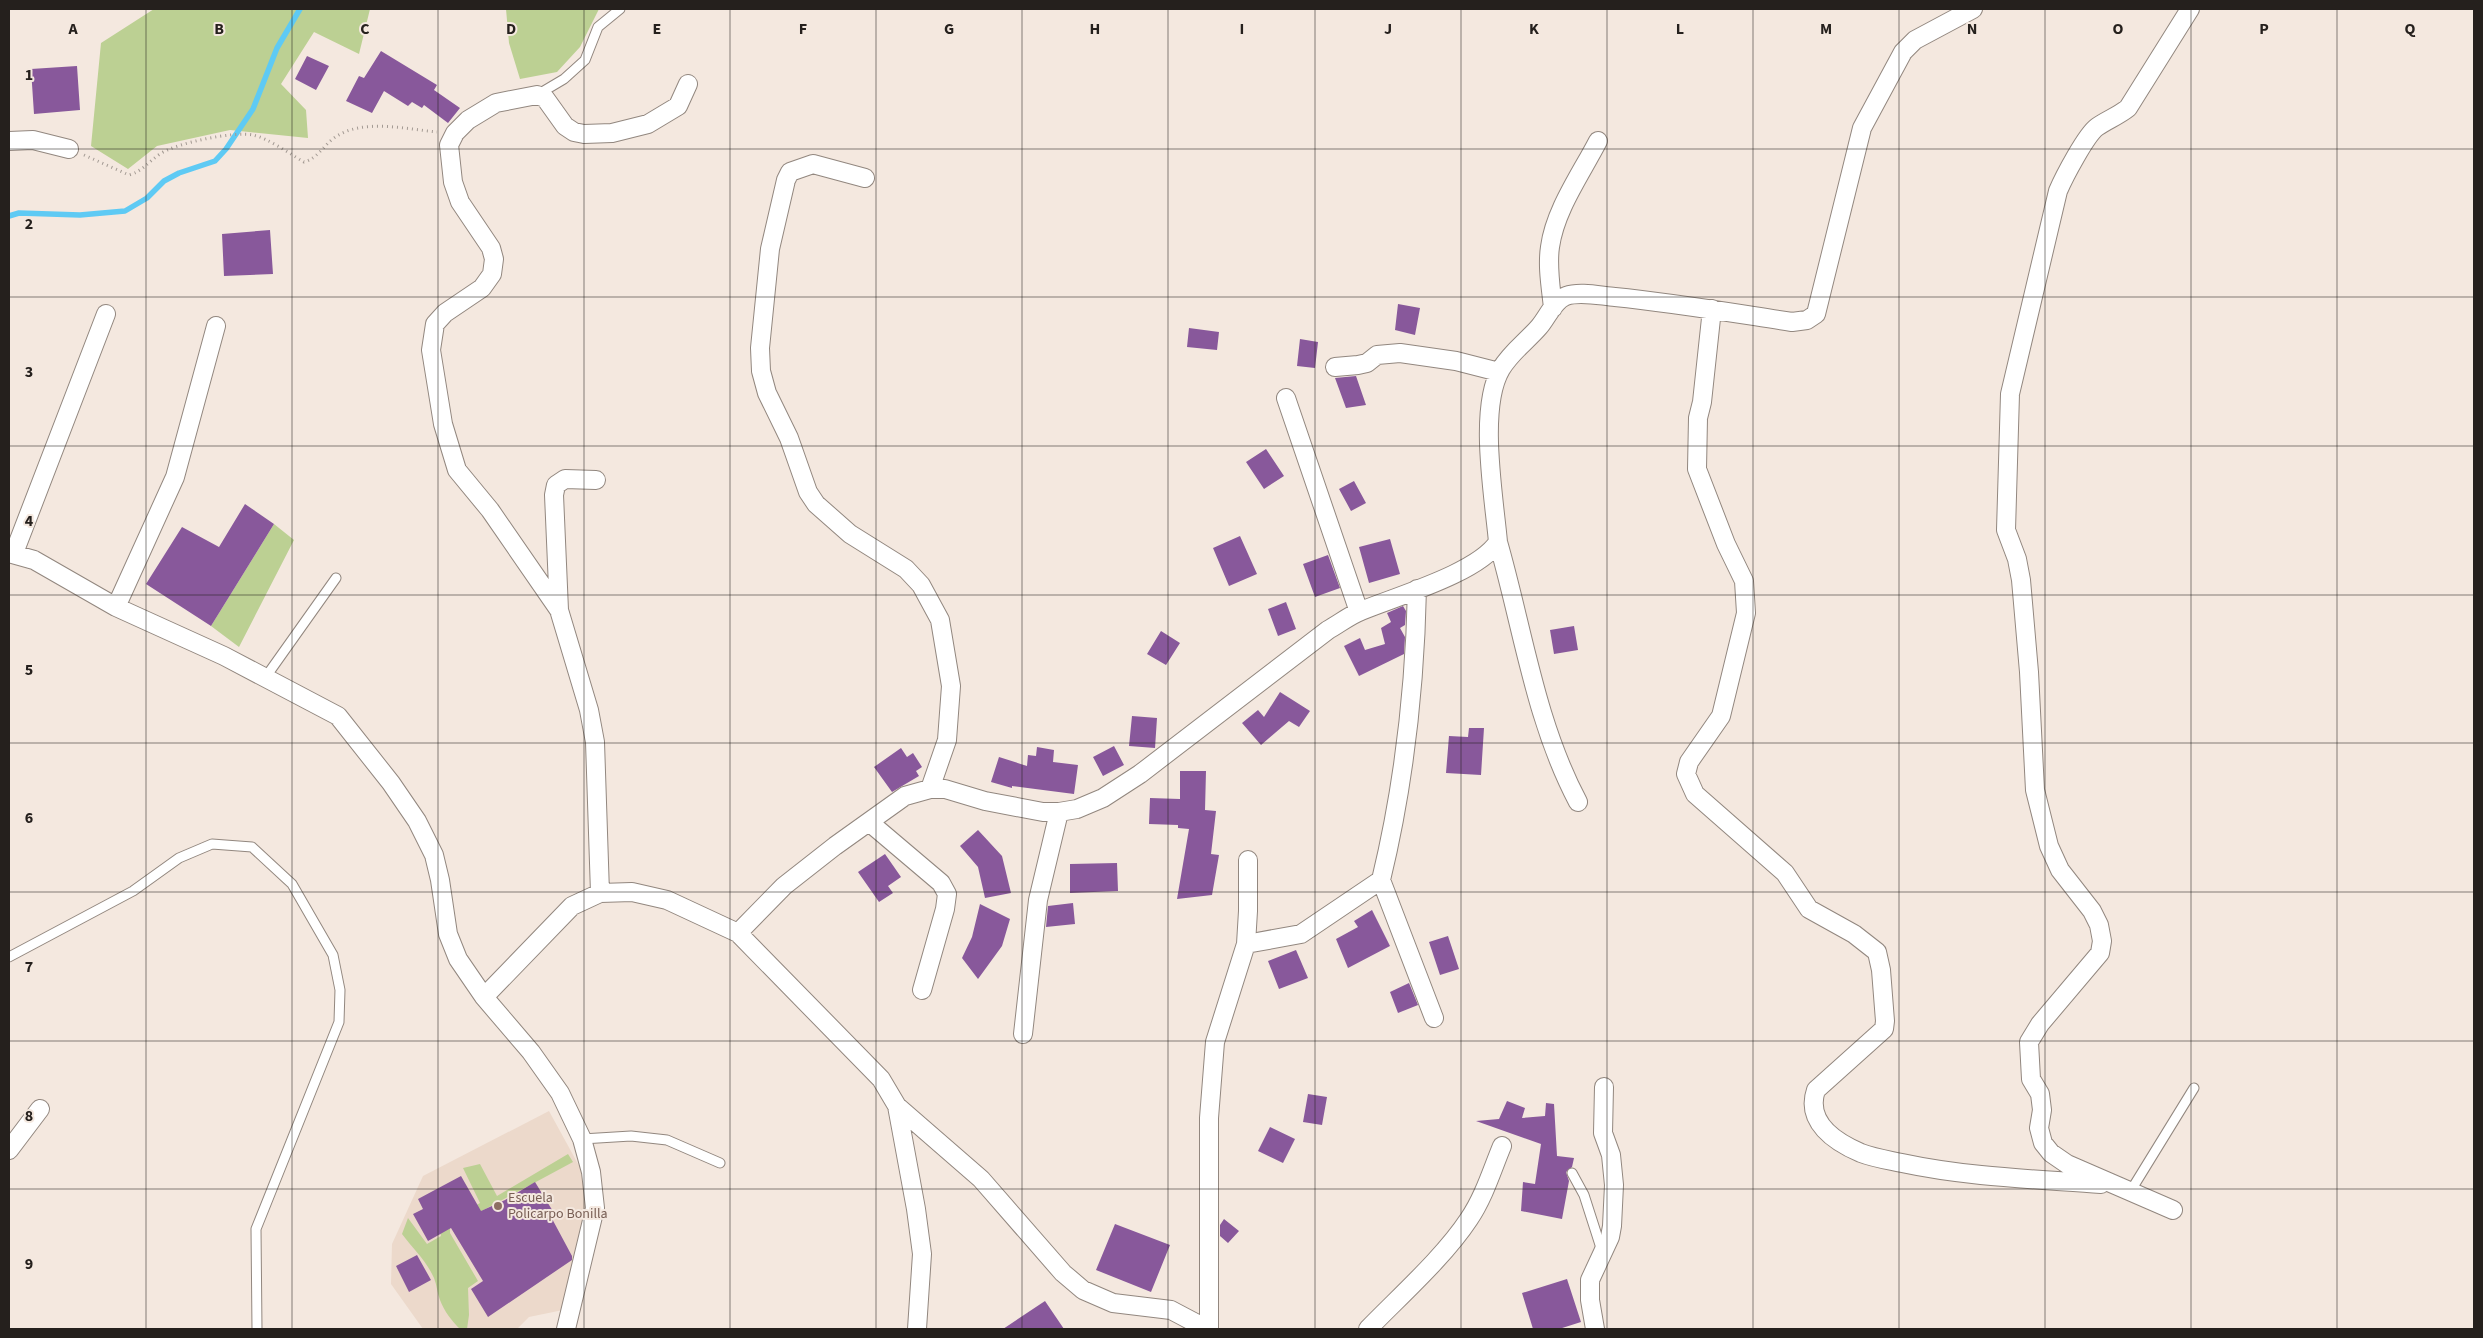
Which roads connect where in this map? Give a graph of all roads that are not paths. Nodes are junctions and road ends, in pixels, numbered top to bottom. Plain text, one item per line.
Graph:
1 (620, 9) edge
2 (1973, 9) edge
3 (2190, 9) edge
4 (688, 84) dead end
5 (537, 95) junction
6 (9, 141) edge
7 (1598, 141) dead end
8 (69, 149) road end
9 (865, 178) dead end
10 (1552, 308) junction
11 (1712, 309) junction
12 (106, 314) dead end
13 (216, 326) dead end
14 (1335, 367) dead end
15 (1499, 372) junction
16 (1286, 398) dead end
17 (596, 480) dead end
18 (1498, 542) junction
19 (11, 553) edge
20 (336, 578) dead end
21 (1417, 589) junction
22 (116, 607) junction
23 (559, 610) junction
24 (1359, 612) junction
25 (266, 678) junction
26 (930, 789) junction
27 (1578, 802) dead end
28 (1059, 812) junction
29 (869, 822) junction
30 (1248, 860) dead end
31 (1381, 880) junction
32 (600, 893) junction
33 (738, 933) junction
34 (1246, 944) junction
35 (9, 957) edge
36 (922, 990) dead end
37 (484, 997) junction
38 (1434, 1018) dead end
39 (1023, 1034) dead end
40 (1604, 1087) dead end
41 (2194, 1088) dead end
42 (897, 1106) junction
43 (40, 1110) dead end
44 (582, 1139) junction
45 (1502, 1146) dead end
46 (9, 1150) edge
47 (720, 1163) dead end
48 (1572, 1173) dead end
49 (2122, 1189) junction
50 (2173, 1210) dead end
51 (1602, 1251) junction
52 (257, 1329) edge
53 (566, 1329) edge
54 (917, 1329) edge
55 (1208, 1329) edge
56 (1368, 1329) edge
57 (1595, 1329) edge

1 - 5 lane
2 - 11 street
3 - 49 street
4 - 5 street
5 - 23 street
6 - 8 street
7 - 10 street
9 - 26 street
10 - 11 street
10 - 15 street
11 - 49 street
12 - 19 street
13 - 22 street
14 - 15 street
15 - 18 street
16 - 24 street
17 - 23 street
18 - 21 street
18 - 27 street
19 - 22 street
20 - 25 lane
21 - 24 street
21 - 31 street
22 - 25 street
23 - 32 street
24 - 28 street
25 - 37 street
26 - 28 street
26 - 29 street
28 - 39 street
29 - 33 street
29 - 36 street
30 - 34 street
31 - 34 street
31 - 38 street
32 - 33 street
32 - 37 street
33 - 42 street
34 - 55 street
35 - 52 lane
37 - 44 street
40 - 51 street
41 - 49 lane
42 - 54 street
42 - 55 street
43 - 46 street
44 - 47 lane
44 - 53 street
45 - 56 street
48 - 51 lane
49 - 50 street
51 - 57 street

